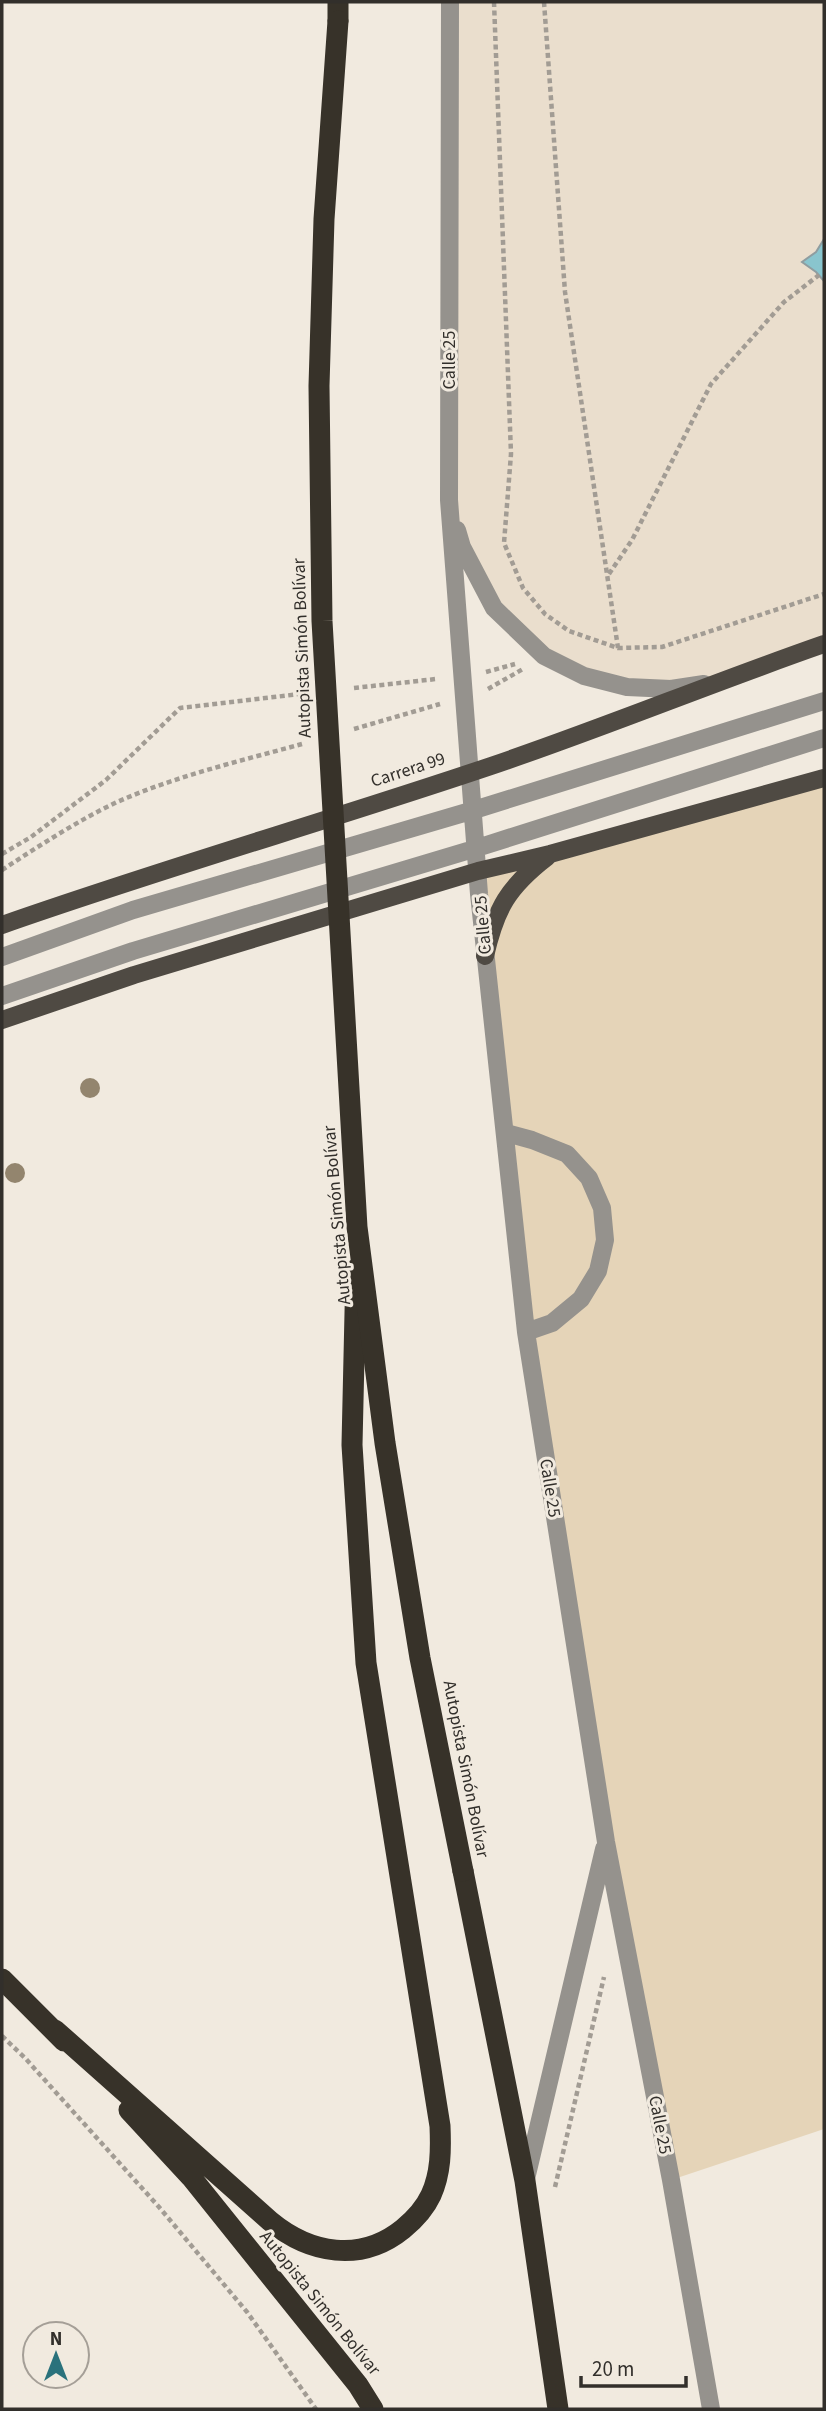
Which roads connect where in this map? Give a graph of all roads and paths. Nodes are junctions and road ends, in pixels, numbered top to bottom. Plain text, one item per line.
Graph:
1 (450, 2) edge
2 (494, 2) edge
3 (544, 2) edge
4 (338, 11) edge
5 (819, 275) dead end
6 (449, 500) junction
7 (609, 575) junction
8 (824, 594) edge
9 (569, 631) junction
10 (824, 644) edge
11 (618, 648) junction
12 (544, 656) junction
13 (461, 677) junction
14 (714, 682) junction
15 (341, 690) dead end
16 (300, 694) dead end
17 (463, 697) junction
18 (824, 701) edge
19 (346, 731) dead end
20 (824, 738) edge
21 (307, 742) dead end
22 (471, 772) junction
23 (824, 778) edge
24 (474, 810) junction
25 (477, 848) junction
26 (2, 854) edge
27 (550, 855) junction
28 (2, 870) edge
29 (478, 871) junction
30 (2, 925) edge
31 (2, 957) edge
32 (485, 957) junction
33 (2, 996) edge
34 (2, 1020) edge
35 (506, 1133) junction
36 (357, 1227) junction
37 (526, 1332) junction
38 (606, 1842) junction
39 (607, 1964) dead end
40 (2, 1979) edge
41 (55, 2030) junction
42 (2, 2036) edge
43 (525, 2181) junction
44 (552, 2200) dead end
45 (316, 2409) edge
46 (373, 2409) edge
47 (558, 2409) edge
48 (711, 2409) edge

1 - 6 street, Calle 25
2 - 9 path
3 - 7 path
4 - 36 highway, Autopista Simón Bolívar, bridge
5 - 7 path
6 - 12 street
6 - 13 street, Calle 25
7 - 11 path
8 - 11 path
9 - 11 path
9 - 12 path
10 - 14 main road, Carrera 99
12 - 13 path
12 - 14 street
12 - 17 path
13 - 15 path
13 - 17 street, Calle 25
14 - 22 main road, Carrera 99
16 - 26 path
17 - 19 path
17 - 22 street, Calle 25
18 - 24 street
20 - 25 street
21 - 28 path
22 - 24 street, Calle 25
22 - 30 main road, Carrera 99
23 - 27 main road
24 - 25 street, Calle 25
24 - 31 street
25 - 29 street, Calle 25
25 - 33 street
27 - 29 main road
27 - 32 main road
29 - 32 street, Calle 25
29 - 34 main road
32 - 35 street, Calle 25
35 - 37 street, Calle 25
35 - 37 street
36 - 41 highway, bridge
36 - 43 highway, Autopista Simón Bolívar, bridge
37 - 38 street, Calle 25
38 - 43 street, Calle 25
38 - 48 street, Calle 25
39 - 44 path
40 - 41 highway, Autopista Simón Bolívar
41 - 46 highway, Autopista Simón Bolívar
42 - 45 path
43 - 47 highway, Autopista Simón Bolívar

